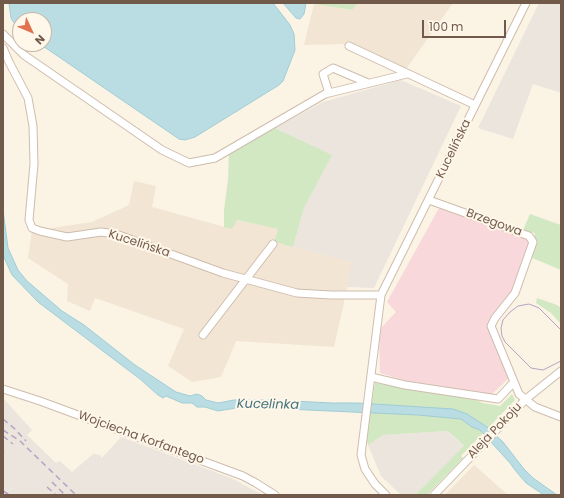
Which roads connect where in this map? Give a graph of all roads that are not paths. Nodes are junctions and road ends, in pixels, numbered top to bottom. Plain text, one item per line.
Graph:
1 (526, 3) edge
2 (4, 36) edge
3 (349, 46) dead end
4 (3, 48) edge
5 (407, 74) junction
6 (368, 83) junction
7 (329, 93) junction
8 (475, 105) junction
9 (428, 200) junction
10 (273, 244) dead end
11 (246, 279) junction
12 (381, 295) junction
13 (203, 335) dead end
14 (561, 370) edge
15 (371, 377) junction
16 (513, 383) junction
17 (3, 389) edge
18 (526, 399) junction
19 (561, 417) edge
20 (275, 495) edge
21 (386, 495) edge
22 (434, 495) edge

1 - 8 street, Kucelińska
2 - 7 street
3 - 5 street
4 - 11 street, Kucelińska
5 - 6 street
5 - 8 street
6 - 7 street
6 - 7 street
8 - 9 street, Kucelińska
9 - 12 street, Kucelińska
9 - 16 street, Brzegowa
10 - 11 street
11 - 12 street, Kucelińska
11 - 13 street
12 - 15 street, Kucelińska
14 - 18 street, Aleja Pokoju
15 - 16 street
15 - 21 street, Kucelińska
16 - 18 street, Brzegowa
17 - 20 street, Wojciecha Korfantego
18 - 19 street, Brzegowa
18 - 22 street, Aleja Pokoju

